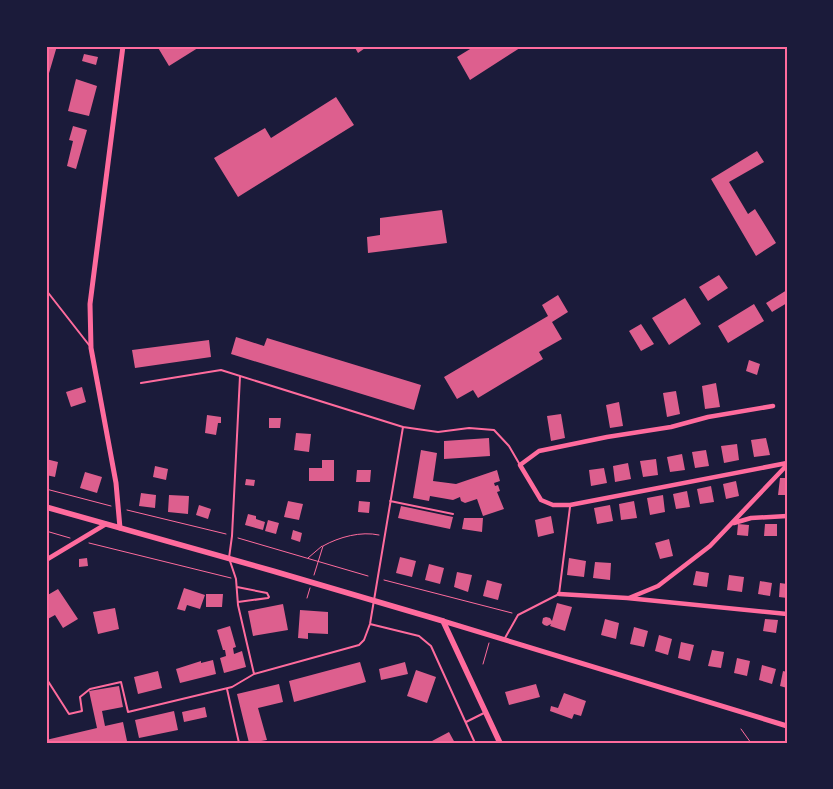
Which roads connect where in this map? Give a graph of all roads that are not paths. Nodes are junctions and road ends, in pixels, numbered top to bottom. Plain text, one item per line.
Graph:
1 (122, 46) edge
2 (46, 194) edge
3 (46, 201) edge
4 (46, 290) edge
5 (91, 348) junction
6 (240, 376) junction
7 (141, 383) dead end
8 (773, 406) dead end
9 (404, 427) junction
10 (787, 464) edge
11 (520, 465) junction
12 (390, 501) junction
13 (570, 504) junction
14 (46, 507) edge
15 (453, 514) dead end
16 (787, 516) edge
17 (106, 524) junction
18 (732, 524) junction
19 (120, 528) junction
20 (229, 558) junction
21 (46, 560) edge
22 (237, 587) junction
23 (559, 594) junction
24 (628, 598) junction
25 (374, 601) junction
26 (238, 602) junction
27 (787, 614) edge
28 (443, 621) junction
29 (370, 624) junction
30 (504, 640) junction
31 (254, 674) junction
32 (46, 678) edge
33 (227, 689) junction
34 (486, 712) junction
35 (466, 722) junction
36 (787, 726) edge
37 (239, 743) edge
38 (475, 743) edge
39 (500, 743) edge

1 - 5 street
2 - 3 lane
4 - 5 lane
5 - 19 street
6 - 7 lane
6 - 9 lane
6 - 20 lane
8 - 11 street
9 - 11 lane
9 - 12 lane
10 - 13 street
10 - 18 street
11 - 13 street
12 - 15 lane
12 - 25 lane
13 - 23 lane
14 - 17 main road
16 - 18 street
17 - 19 main road
17 - 21 street
18 - 24 street
19 - 20 main road
20 - 22 lane
20 - 25 main road
22 - 26 lane
22 - 26 lane
23 - 24 street
23 - 30 lane
24 - 27 street
25 - 28 main road
25 - 29 lane
26 - 31 lane
28 - 30 street
28 - 34 main road
29 - 31 lane
29 - 35 lane
30 - 36 street
31 - 33 lane
32 - 33 lane
33 - 37 lane
34 - 35 lane
34 - 39 main road
35 - 38 lane

